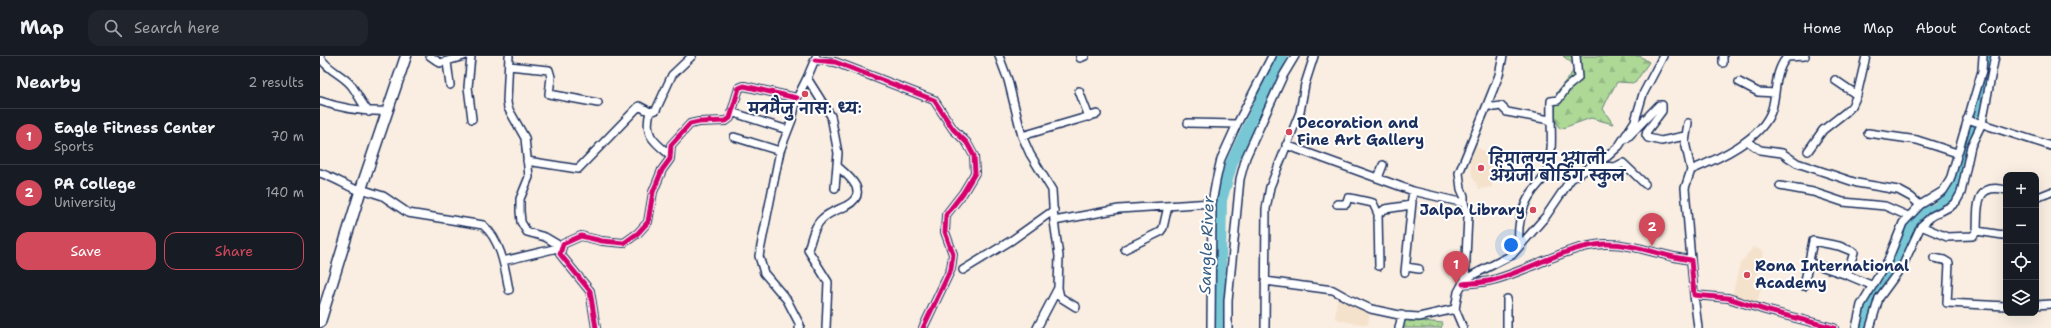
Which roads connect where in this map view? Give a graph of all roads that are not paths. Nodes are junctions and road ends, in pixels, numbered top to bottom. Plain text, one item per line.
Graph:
1 (406, 56) edge
2 (430, 56) edge
3 (464, 56) edge
4 (471, 56) edge
5 (509, 56) edge
6 (692, 56) edge
7 (999, 56) edge
8 (1272, 56) edge
9 (1295, 56) edge
10 (1314, 56) edge
11 (1503, 56) edge
12 (1576, 56) edge
13 (1663, 56) edge
14 (1787, 56) edge
15 (1805, 56) edge
16 (1866, 56) edge
17 (1983, 56) edge
18 (1995, 56) edge
19 (320, 57) edge
20 (816, 58) edge
21 (447, 62) junction
22 (509, 66) junction
23 (807, 78) junction
24 (1835, 80) dead end
25 (1739, 82) dead end
26 (450, 85) dead end
27 (1079, 91) dead end
28 (1775, 93) junction
29 (1857, 95) junction
30 (797, 98) junction
31 (320, 101) edge
32 (598, 103) dead end
33 (1487, 105) junction
34 (388, 111) junction
35 (369, 112) junction
36 (650, 112) junction
37 (731, 112) junction
38 (1097, 114) dead end
39 (1089, 117) junction
40 (472, 119) dead end
41 (1969, 119) junction
42 (1550, 120) junction
43 (1188, 122) dead end
44 (1688, 123) dead end
45 (1980, 123) junction
46 (1237, 124) junction
47 (788, 130) junction
48 (1868, 133) dead end
49 (1022, 136) junction
50 (1685, 136) junction
51 (734, 137) dead end
52 (1747, 141) junction
53 (1286, 144) junction
54 (1618, 146) junction
55 (2051, 146) edge
56 (780, 151) junction
57 (1808, 151) dead end
58 (1957, 153) junction
59 (670, 155) junction
60 (527, 162) junction
61 (1592, 165) junction
62 (837, 166) junction
63 (1383, 166) dead end
64 (1691, 170) junction
65 (320, 173) edge
66 (1378, 178) junction
67 (1645, 184) dead end
68 (1780, 186) dead end
69 (835, 188) dead end
70 (361, 190) junction
71 (2003, 190) edge
72 (1413, 191) junction
73 (2051, 192) edge
74 (2039, 197) edge
75 (1412, 202) junction
76 (1212, 203) junction
77 (1464, 203) junction
78 (1337, 204) dead end
79 (1920, 205) junction
80 (1168, 206) junction
81 (1054, 210) junction
82 (1378, 214) junction
83 (1908, 216) junction
84 (1054, 221) junction
85 (1921, 226) junction
86 (1977, 230) junction
87 (2003, 235) dead end
88 (1519, 245) junction
89 (562, 247) junction
90 (1124, 249) dead end
91 (1934, 258) dead end
92 (1691, 260) junction
93 (503, 261) junction
94 (1808, 262) junction
95 (1379, 266) dead end
96 (1419, 269) dead end
97 (963, 270) dead end
98 (1847, 275) junction
99 (1265, 281) junction
100 (1464, 281) junction
101 (1871, 285) junction
102 (1804, 286) dead end
103 (1058, 288) junction
104 (509, 290) dead end
105 (1694, 295) junction
106 (1507, 299) dead end
107 (2051, 304) edge
108 (2039, 305) edge
109 (2003, 306) edge
110 (1076, 307) dead end
111 (1455, 309) junction
112 (1402, 315) junction
113 (320, 322) edge
114 (798, 327) edge
115 (596, 328) edge
116 (826, 328) edge
117 (923, 328) edge
118 (1037, 328) edge
119 (1211, 328) edge
120 (1228, 328) edge
121 (1265, 328) edge
122 (1399, 328) edge
123 (1463, 328) edge
124 (1507, 328) edge
125 (1698, 328) edge
126 (1834, 328) edge
127 (1856, 328) edge
128 (1870, 328) edge

1 - 34 street
2 - 21 street
3 - 21 street
4 - 40 street
5 - 22 street
6 - 36 street
7 - 49 street
8 - 46 street
9 - 120 street
10 - 53 street
11 - 33 street
12 - 42 street
13 - 54 street
14 - 15 street
14 - 28 street
16 - 29 street
17 - 41 street
18 - 45 street
19 - 35 street
20 - 23 street
20 - 117 street
21 - 26 street
22 - 32 street
22 - 60 street
23 - 30 street
23 - 62 street
24 - 29 street
25 - 28 street
27 - 39 street
28 - 52 street
29 - 57 street
30 - 37 street
30 - 47 street
31 - 35 street
33 - 42 street
33 - 77 street
34 - 35 street
34 - 70 street
36 - 59 street
36 - 60 street
37 - 47 street
37 - 59 street
38 - 39 street
39 - 49 street
41 - 45 street
41 - 58 street
42 - 88 street
43 - 46 street
44 - 50 street
45 - 55 street
45 - 85 street
46 - 76 street
47 - 56 street
48 - 58 street
49 - 81 street
50 - 54 street
50 - 64 street
51 - 56 street
52 - 64 street
52 - 79 street
53 - 66 street
53 - 99 street
54 - 61 street
56 - 114 street
58 - 79 street
59 - 89 street
60 - 89 street
61 - 67 street
61 - 88 street
62 - 69 street
62 - 116 street
63 - 66 street
64 - 92 street
65 - 70 street
66 - 72 street
68 - 83 street
70 - 93 street
70 - 113 street
71 - 86 street
72 - 75 street
72 - 77 street
73 - 74 street
75 - 82 street
75 - 96 street
76 - 80 street
76 - 119 street
77 - 100 street
78 - 82 street
79 - 83 street
80 - 84 street
80 - 90 street
81 - 84 street
81 - 97 street
82 - 95 street
83 - 101 street
84 - 103 street
85 - 86 street
85 - 128 street
86 - 87 street
88 - 100 street
89 - 93 street
89 - 115 street
91 - 109 street
92 - 100 street
92 - 105 street
93 - 104 street
94 - 98 street
94 - 98 street
94 - 102 street
98 - 101 street
99 - 112 street
99 - 121 street
100 - 111 street
101 - 127 street
103 - 110 street
103 - 118 street
105 - 125 street
105 - 126 street
106 - 124 street
107 - 108 street
111 - 112 street
111 - 123 street
112 - 122 street

